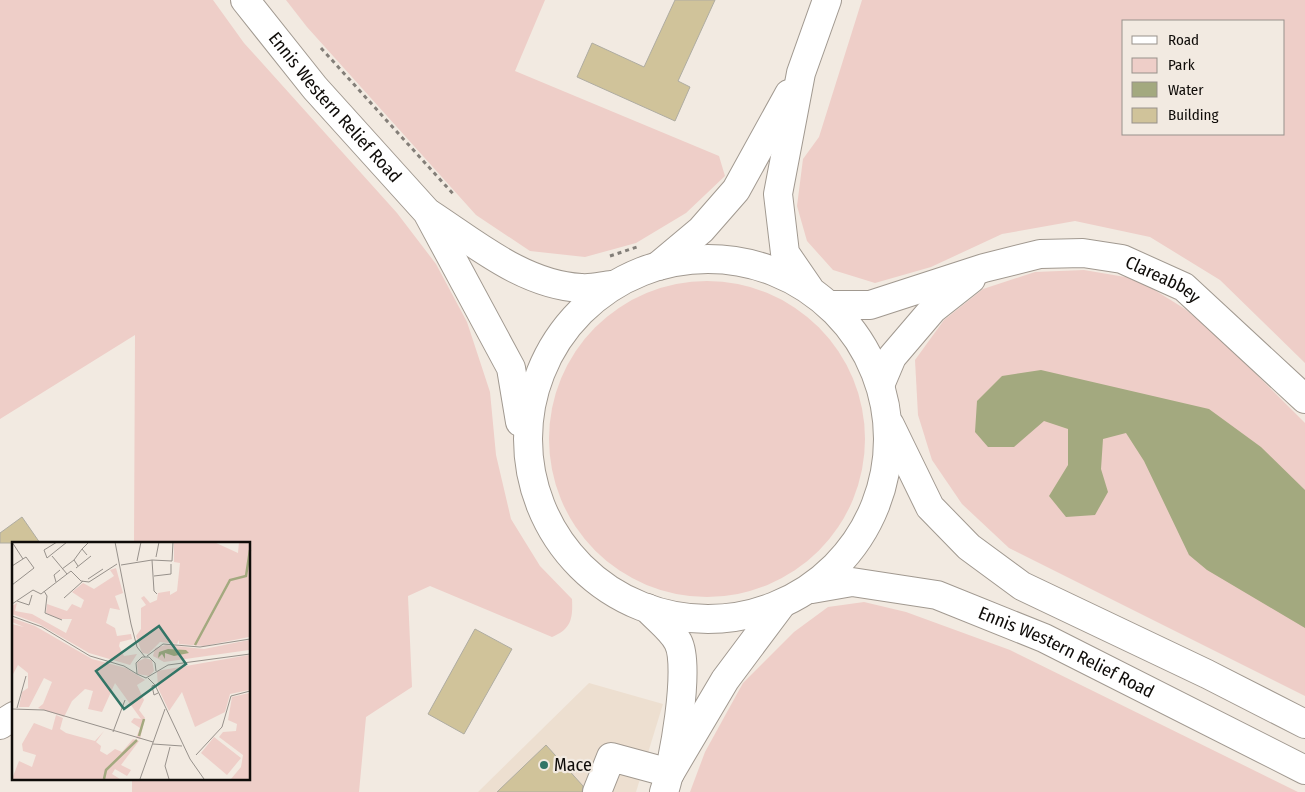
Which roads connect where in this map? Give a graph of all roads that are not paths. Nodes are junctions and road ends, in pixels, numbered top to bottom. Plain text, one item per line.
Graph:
1 (245, 0) edge
2 (827, 0) edge
3 (801, 73) junction
4 (427, 212) junction
5 (649, 255) junction
6 (984, 268) junction
7 (612, 285) junction
8 (809, 288) junction
9 (832, 305) junction
10 (881, 383) junction
11 (1305, 399) edge
12 (890, 425) junction
13 (525, 450) junction
14 (812, 588) junction
15 (781, 606) junction
16 (647, 608) junction
17 (12, 717) edge
18 (1305, 724) edge
19 (0, 725) edge
20 (1305, 770) edge
21 (668, 782) edge
22 (597, 792) edge

1 - 4 main road, Ennis Western Relief Road
2 - 3 main road
3 - 5 main road
3 - 8 main road
4 - 7 main road, Ennis Western Relief Road
4 - 13 main road, Ennis Western Relief Road
5 - 7 main road
5 - 8 main road
6 - 9 main road, Clareabbey
6 - 10 main road, Clareabbey
6 - 11 main road, Clareabbey
7 - 13 main road
8 - 9 main road
9 - 10 main road
10 - 12 main road
12 - 14 main road
12 - 18 main road
13 - 16 main road
14 - 15 main road
14 - 20 main road, Ennis Western Relief Road
15 - 16 main road
15 - 21 main road
16 - 21 main road
17 - 19 main road
21 - 22 main road

